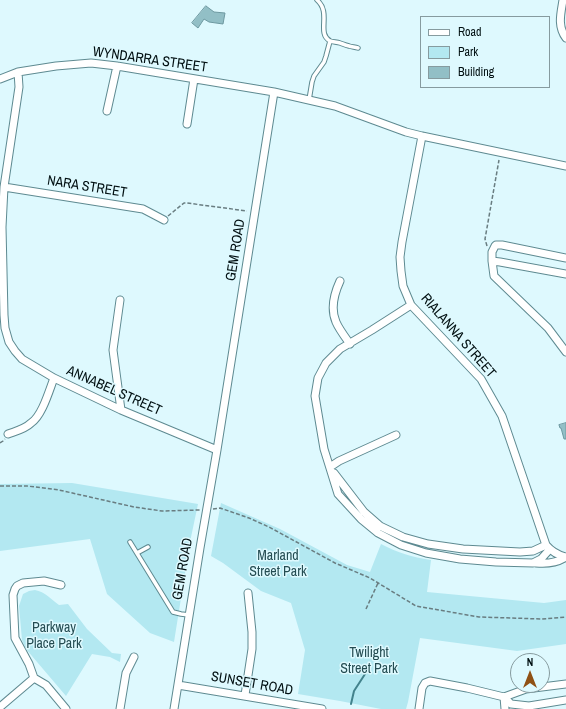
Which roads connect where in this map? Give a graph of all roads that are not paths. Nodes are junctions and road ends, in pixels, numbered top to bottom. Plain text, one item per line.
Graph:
1 (317, 0) edge
2 (563, 0) edge
3 (566, 38) edge
4 (330, 41) junction
5 (358, 48) dead end
6 (117, 66) junction
7 (18, 72) junction
8 (0, 79) edge
9 (194, 79) junction
10 (274, 92) junction
11 (309, 100) junction
12 (107, 111) dead end
13 (187, 124) dead end
14 (422, 136) junction
15 (566, 166) edge
16 (4, 187) junction
17 (164, 220) road end
18 (1, 227) edge
19 (566, 258) edge
20 (492, 261) junction
21 (566, 274) edge
22 (340, 281) dead end
23 (120, 300) dead end
24 (411, 305) junction
25 (2, 315) edge
26 (350, 344) junction
27 (566, 352) edge
28 (54, 378) junction
29 (121, 410) junction
30 (8, 434) dead end
31 (396, 435) dead end
32 (217, 450) junction
33 (330, 467) junction
34 (130, 542) dead end
35 (148, 547) dead end
36 (548, 547) junction
37 (137, 553) junction
38 (566, 557) edge
39 (533, 563) junction
40 (61, 585) dead end
41 (248, 593) dead end
42 (189, 615) junction
43 (134, 657) dead end
44 (34, 678) junction
45 (566, 684) edge
46 (178, 685) junction
47 (245, 695) junction
48 (504, 697) junction
49 (566, 700) edge
50 (0, 707) edge
51 (66, 709) edge
52 (120, 709) edge
53 (174, 709) edge
54 (322, 709) edge
55 (419, 709) edge
56 (505, 709) edge

1 - 4 lane
2 - 3 street
4 - 5 lane
4 - 11 lane
6 - 7 street, WYNDARRA STREET
6 - 9 street, WYNDARRA STREET
6 - 12 street
7 - 8 street, WYNDARRA STREET
7 - 16 street
9 - 10 street, WYNDARRA STREET
9 - 13 street
10 - 11 street
10 - 32 street, GEM ROAD
11 - 14 street
14 - 15 street
14 - 24 street, RIALANNA STREET
16 - 17 street, NARA STREET
16 - 18 street
18 - 25 street
19 - 20 street
20 - 21 street
20 - 27 street
22 - 26 street
23 - 29 street
24 - 26 street
24 - 36 street, RIALANNA STREET
25 - 28 street, ANNABEL STREET
26 - 33 street
28 - 29 street, ANNABEL STREET
28 - 30 street
29 - 32 street, ANNABEL STREET
31 - 33 street
32 - 42 street, GEM ROAD
33 - 36 street
33 - 39 street
34 - 37 lane
35 - 37 lane
36 - 38 street
36 - 39 street
37 - 42 lane
38 - 39 street
40 - 44 street
41 - 47 street
42 - 46 street, GEM ROAD
43 - 52 street
44 - 50 street
44 - 51 street
45 - 48 street
46 - 47 street, SUNSET ROAD
46 - 53 street, GEM ROAD
47 - 54 street, SUNSET ROAD
48 - 49 street
48 - 55 street
48 - 56 street

